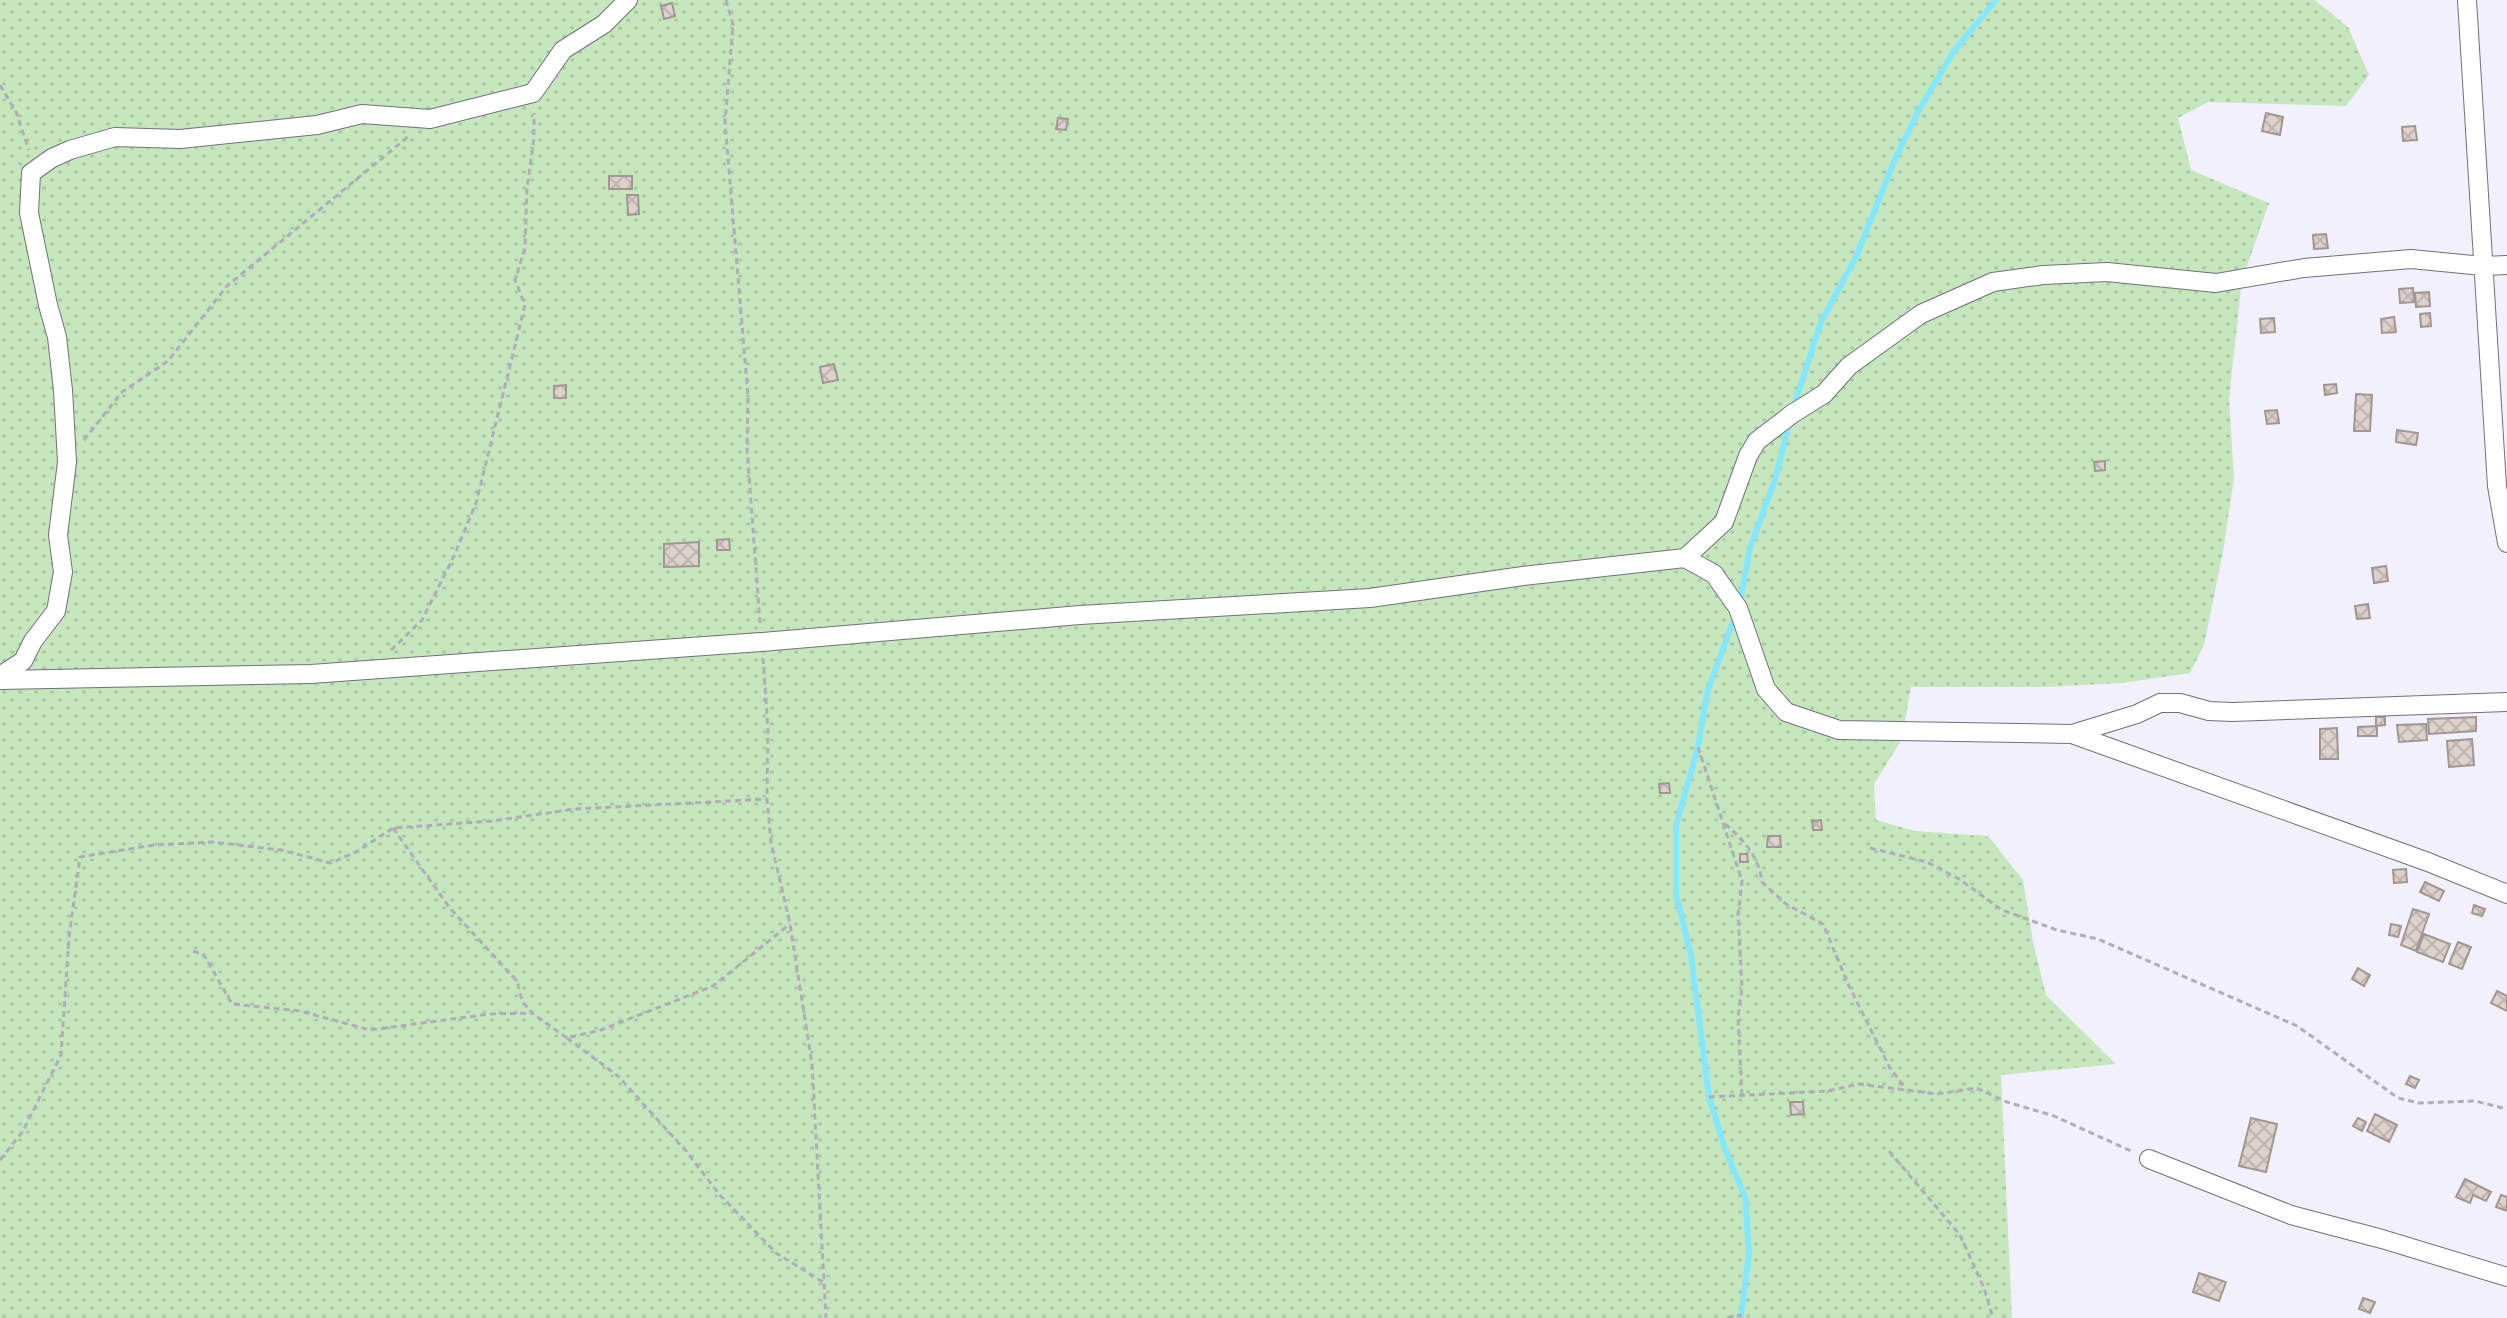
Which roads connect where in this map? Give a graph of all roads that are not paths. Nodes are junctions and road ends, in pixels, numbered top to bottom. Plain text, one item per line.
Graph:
1 (628, 0) edge
2 (2467, 0) edge
3 (2507, 265) edge
4 (2483, 266) junction
5 (2501, 462) edge
6 (2507, 543) edge
7 (1685, 558) junction
8 (0, 678) edge
9 (2507, 702) edge
10 (2072, 734) junction
11 (2507, 894) edge
12 (2149, 1159) road end
13 (2507, 1277) edge

1 - 8 street
2 - 4 street
3 - 4 street
4 - 5 street
4 - 7 street
5 - 6 street
7 - 8 street
7 - 10 street
9 - 10 street
10 - 11 street
12 - 13 street

